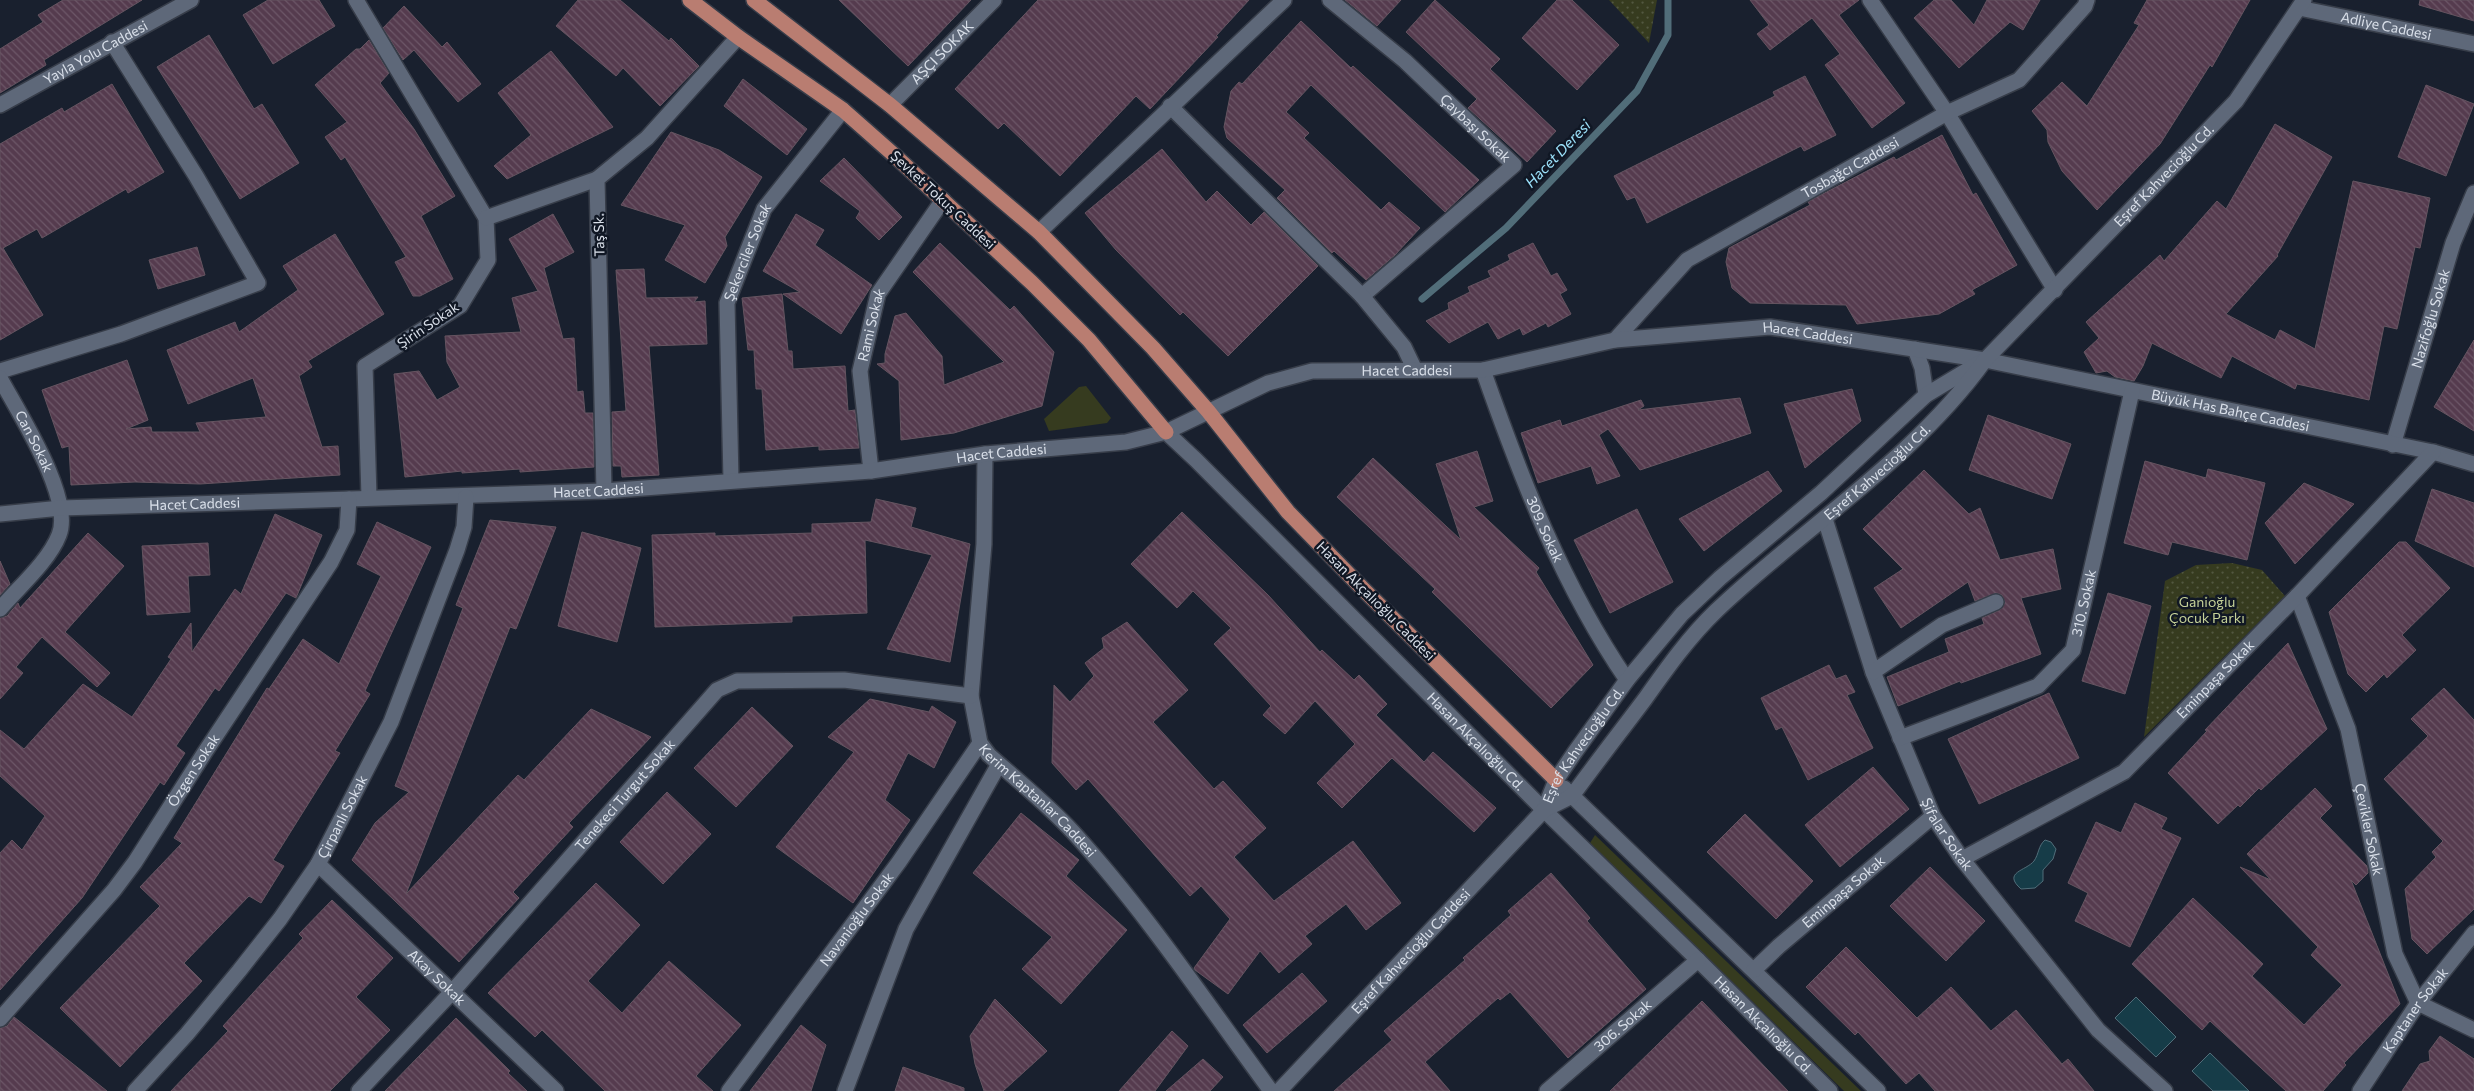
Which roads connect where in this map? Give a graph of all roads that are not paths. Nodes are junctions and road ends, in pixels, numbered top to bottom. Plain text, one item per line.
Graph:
1 (191, 0) edge
2 (356, 0) edge
3 (690, 0) edge
4 (755, 0) edge
5 (994, 0) edge
6 (1284, 0) edge
7 (1330, 0) edge
8 (1870, 0) edge
9 (2087, 0) edge
10 (2301, 4) edge
11 (738, 37) junction
12 (112, 42) junction
13 (2474, 44) edge
14 (0, 105) edge
15 (890, 105) junction
16 (1170, 106) junction
17 (843, 110) junction
18 (1947, 113) junction
19 (598, 180) junction
20 (2474, 193) edge
21 (943, 200) junction
22 (486, 218) junction
23 (1039, 232) junction
24 (2055, 290) junction
25 (1362, 296) junction
26 (1615, 340) junction
27 (1915, 349) junction
28 (1985, 360) junction
29 (1415, 370) junction
30 (1483, 370) junction
31 (0, 371) edge
32 (0, 378) edge
33 (2132, 391) junction
34 (1926, 395) junction
35 (1208, 411) junction
36 (1166, 432) junction
37 (2393, 445) junction
38 (2433, 452) junction
39 (985, 454) junction
40 (2474, 464) edge
41 (871, 470) junction
42 (730, 480) junction
43 (604, 491) junction
44 (369, 497) junction
45 (466, 497) junction
46 (349, 499) junction
47 (62, 508) junction
48 (0, 514) edge
49 (1825, 519) junction
50 (2297, 596) junction
51 (1996, 602) dead end
52 (0, 609) edge
53 (1873, 672) junction
54 (1627, 680) junction
55 (971, 696) junction
56 (1900, 738) junction
57 (980, 743) junction
58 (999, 764) junction
59 (1556, 780) junction
60 (1572, 796) junction
61 (1544, 810) junction
62 (1933, 816) junction
63 (1962, 859) junction
64 (318, 864) junction
65 (2474, 933) edge
66 (1698, 960) junction
67 (1754, 970) junction
68 (452, 992) junction
69 (2418, 1003) junction
70 (0, 1019) edge
71 (2474, 1030) edge
72 (135, 1091) edge
73 (359, 1091) edge
74 (556, 1091) edge
75 (729, 1091) edge
76 (845, 1091) edge
77 (1271, 1091) edge
78 (1280, 1091) edge
79 (1547, 1091) edge
80 (1830, 1091) edge
81 (1878, 1091) edge
82 (2165, 1091) edge
83 (2360, 1091) edge

1 - 12 street, Yayla Yolu Caddesi
2 - 22 street, Şirin Sokak
3 - 11 main road, Şevket Tokuş Caddesi
4 - 15 main road
5 - 15 street, AŞÇI SOKAK
6 - 16 street
7 - 25 street, Çaybaşı Sokak
8 - 18 street
9 - 18 street, Tosbağcı Caddesi
10 - 13 street, Adliye Caddesi
10 - 24 street, Eşref Kahvecioğlu Cd.
11 - 17 main road, Şevket Tokuş Caddesi
11 - 19 street
12 - 14 street, Yayla Yolu Caddesi
12 - 31 street
15 - 23 main road
16 - 23 street
16 - 25 street
17 - 21 main road, Şevket Tokuş Caddesi
17 - 42 street, Şekerciler Sokak
18 - 24 street
18 - 26 street, Tosbağcı Caddesi
19 - 22 street
19 - 43 street, Taş Sk.
20 - 37 street, Nazifoğlu Sokak
21 - 36 main road, Şevket Tokuş Caddesi
21 - 41 street, Rami Sokak
22 - 44 street, Şirin Sokak
23 - 35 main road
24 - 28 street, Eşref Kahvecioğlu Cd.
25 - 29 street
26 - 27 street, Hacet Caddesi
26 - 30 street, Hacet Caddesi
27 - 28 street, Hacet Caddesi
27 - 34 street
28 - 33 street, Büyük Has Bahçe Caddesi
28 - 34 street, Eşref Kahvecioğlu Cd.
28 - 49 street, Eşref Kahvecioğlu Cd.
29 - 30 street, Hacet Caddesi
29 - 35 street, Hacet Caddesi
30 - 54 street, 309. Sokak
32 - 47 street, Can Sokak
33 - 37 street, Büyük Has Bahçe Caddesi
33 - 56 street, 310. Sokak
34 - 54 street, Eşref Kahvecioğlu Cd.
35 - 36 street, Hacet Caddesi
35 - 59 main road, Hasan Akçalıoğlu Caddesi
36 - 39 street, Hacet Caddesi
36 - 61 street, Hasan Akçalıoğlu Cd.
37 - 38 street, Büyük Has Bahçe Caddesi
38 - 40 street, Büyük Has Bahçe Caddesi
38 - 50 street, Eminpaşa Sokak
39 - 41 street, Hacet Caddesi
39 - 55 street, Kerim Kaptanlar Caddesi
41 - 42 street, Hacet Caddesi
42 - 43 street, Hacet Caddesi
43 - 45 street, Hacet Caddesi
44 - 45 street, Hacet Caddesi
44 - 46 street, Hacet Caddesi
45 - 64 street, Çirpanlı Sokak
46 - 47 street, Hacet Caddesi
46 - 70 street, Özgen Sokak
47 - 48 street, Hacet Caddesi
47 - 52 street
49 - 53 street, Şifalar Sokak
49 - 60 street, Eşref Kahvecioğlu Cd.
50 - 63 street, Eminpaşa Sokak
50 - 69 street, Çevikler Sokak
51 - 53 street
53 - 56 street, Şifalar Sokak
54 - 59 street, Eşref Kahvecioğlu Cd.
55 - 57 street, Kerim Kaptanlar Caddesi
55 - 68 street, Tenekeci Turgut Sokak
56 - 62 street, Şifalar Sokak
57 - 58 street, Kerim Kaptanlar Caddesi
57 - 75 street, Navanioğlu Sokak
58 - 76 street
58 - 77 street, Kerim Kaptanlar Caddesi
59 - 60 street
59 - 61 street, Eşref Kahvecioğlu Cd.
60 - 61 street, Eşref Kahvecioğlu Cd.
60 - 67 street
61 - 66 street, Hasan Akçalıoğlu Cd.
61 - 78 street, Eşref Kahvecioğlu Caddesi
62 - 63 street, Şifalar Sokak
62 - 67 street, Eminpaşa Sokak
63 - 82 street, Şifalar Sokak
64 - 68 street, Akay Sokak
64 - 72 street, Çirpanlı Sokak
65 - 69 street, Kaptaner Sokak
66 - 79 street, 306. Sokak
66 - 80 street, Hasan Akçalıoğlu Cd.
67 - 81 street
68 - 73 street, Tenekeci Turgut Sokak
68 - 74 street, Akay Sokak
69 - 71 street
69 - 83 street, Kaptaner Sokak

